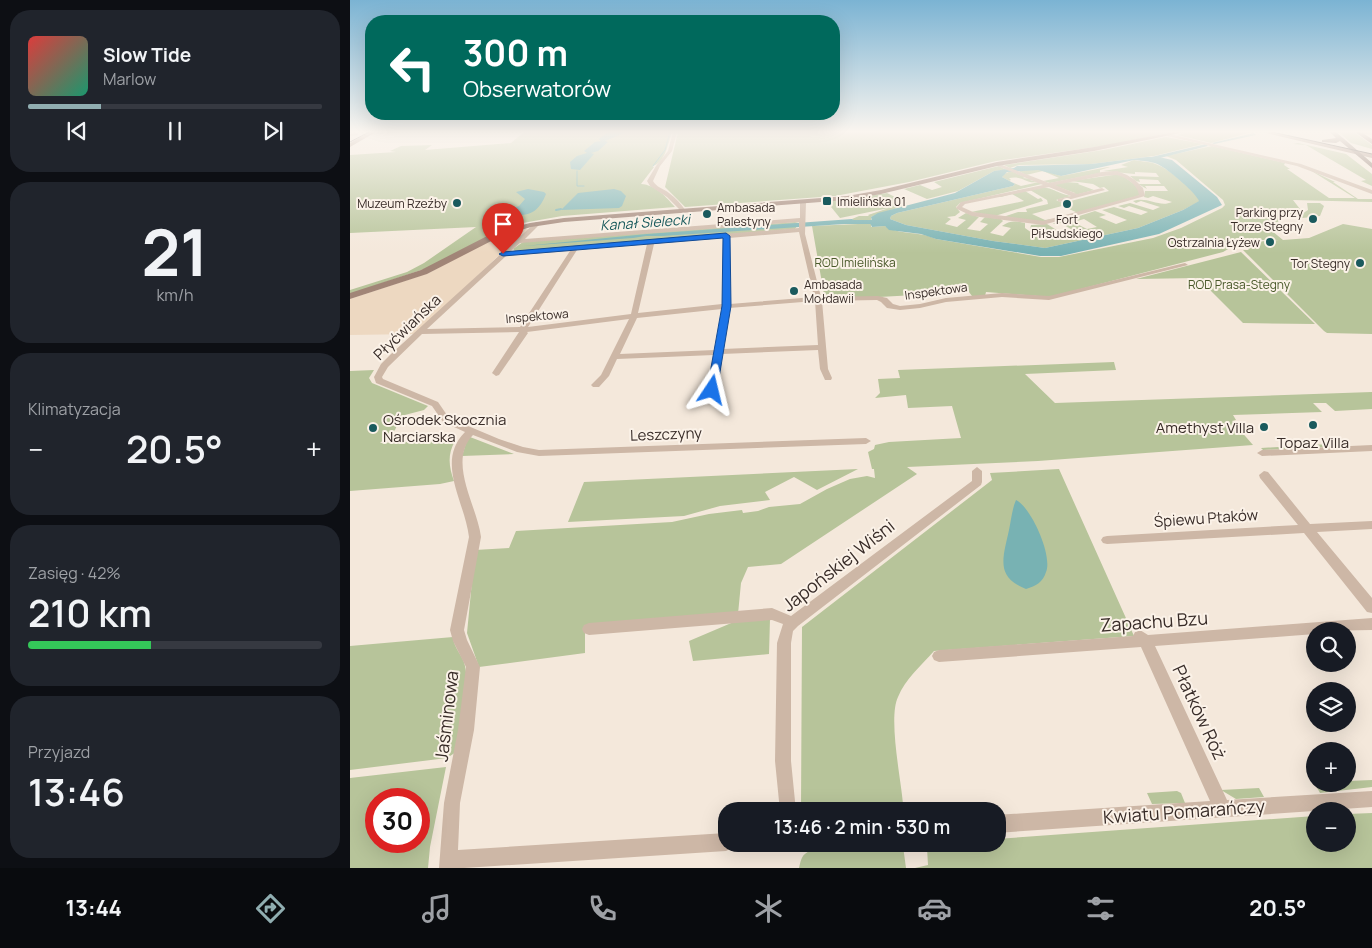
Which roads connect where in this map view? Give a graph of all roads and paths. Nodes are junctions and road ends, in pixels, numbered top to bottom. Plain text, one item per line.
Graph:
1 (654, 173) edge
2 (961, 173) edge
3 (1019, 173) edge
4 (1319, 173) edge
5 (1066, 181) junction
6 (1051, 184) junction
7 (1372, 192) edge
8 (1076, 196) junction
9 (1060, 200) dead end
10 (803, 202) junction
11 (683, 211) junction
12 (538, 223) junction
13 (802, 225) junction
14 (726, 236) junction
15 (519, 241) junction
16 (651, 242) junction
17 (575, 248) junction
18 (503, 254) junction
19 (1185, 265) dead end
20 (350, 296) edge
21 (817, 299) junction
22 (726, 306) junction
23 (634, 316) junction
24 (522, 330) junction
25 (422, 332) junction
26 (822, 347) junction
27 (719, 352) junction
28 (614, 357) junction
29 (496, 373) dead end
30 (828, 378) dead end
31 (596, 385) dead end
32 (712, 390) dead end
33 (471, 431) junction
34 (866, 442) dead end
35 (1372, 448) edge
36 (1262, 453) dead end
37 (977, 471) dead end
38 (1264, 475) dead end
39 (1372, 525) edge
40 (1307, 528) junction
41 (1107, 540) dead end
42 (1372, 608) edge
43 (792, 622) junction
44 (1372, 624) edge
45 (589, 629) dead end
46 (1142, 638) junction
47 (939, 656) dead end
48 (1372, 799) edge
49 (787, 802) edge
50 (1222, 808) junction
51 (1006, 823) edge
52 (718, 843) edge
53 (449, 864) edge

1 - 11 street
2 - 10 street
3 - 6 street
4 - 7 street
5 - 6 street
5 - 6 street
5 - 8 street
6 - 8 street
8 - 9 street
10 - 11 street
10 - 13 street
11 - 12 street
12 - 15 street, Płyćwiańska
12 - 20 street
13 - 14 street
13 - 15 street
13 - 21 street
14 - 16 street
14 - 22 street
15 - 18 street, Płyćwiańska
16 - 17 street
16 - 23 street
17 - 18 street
17 - 24 street
18 - 25 street, Płyćwiańska
19 - 21 street, Inspektowa
21 - 22 street, Inspektowa
21 - 26 street
22 - 23 street, Inspektowa
22 - 27 street
23 - 24 street, Inspektowa
23 - 28 street
24 - 25 street, Inspektowa
24 - 29 street
25 - 33 street, Płyćwiańska
26 - 27 street
26 - 30 street
27 - 28 street
27 - 32 street
28 - 31 street
33 - 34 street, Leszczyny
33 - 53 street, Jaśminowa
35 - 36 street
37 - 43 street, Japońskiej Wiśni
38 - 40 street
39 - 40 street, Śpiewu Ptaków
40 - 41 street, Śpiewu Ptaków
40 - 42 street
43 - 45 street
43 - 49 street, Japońskiej Wiśni
44 - 46 street, Zapachu Bzu
46 - 47 street, Zapachu Bzu
46 - 50 street, Płatków Róż
48 - 50 street, Kwiatu Pomarańczy
50 - 51 street, Kwiatu Pomarańczy
52 - 53 street

